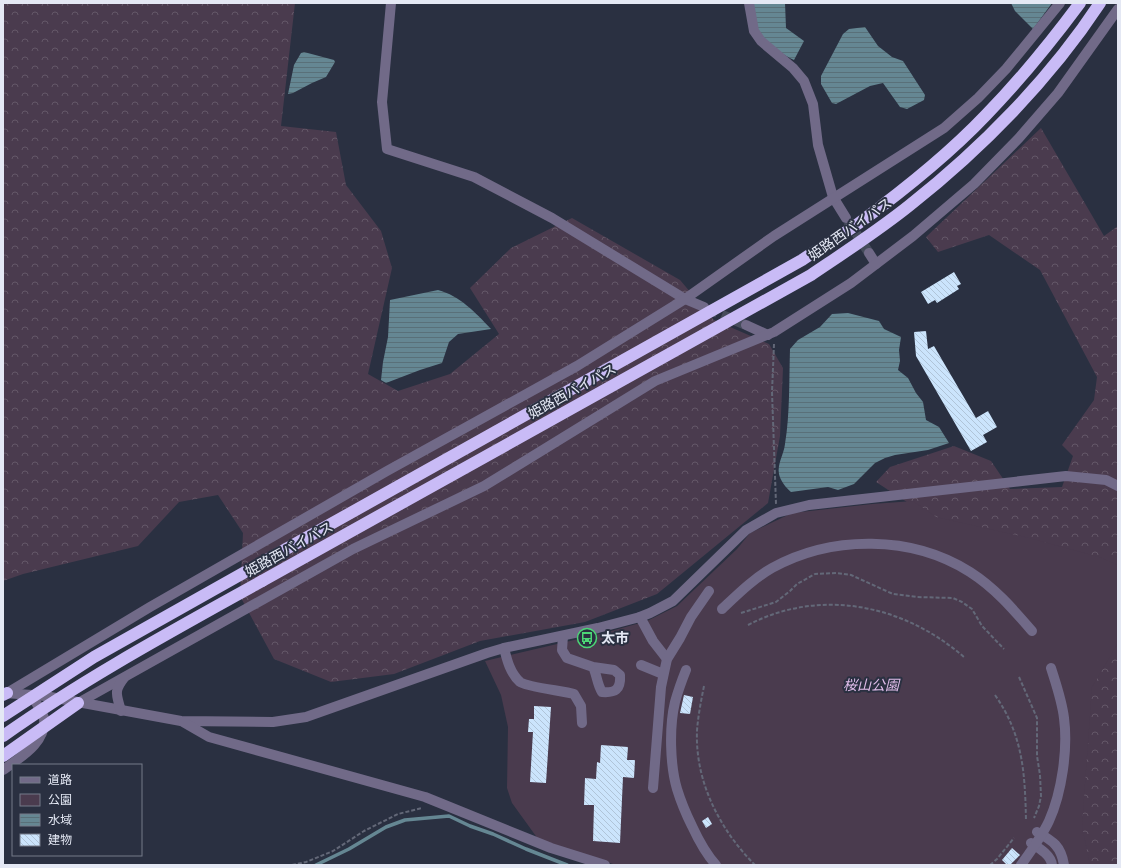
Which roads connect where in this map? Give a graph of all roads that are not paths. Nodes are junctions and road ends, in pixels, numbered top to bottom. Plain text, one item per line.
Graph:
1 (391, 3) edge
2 (749, 3) edge
3 (1060, 3) edge
4 (1080, 3) edge
5 (1100, 3) edge
6 (1118, 9) edge
7 (833, 197) junction
8 (846, 218) tunnel mouth
9 (869, 253) tunnel mouth
10 (876, 264) junction
11 (685, 299) junction
12 (704, 307) tunnel mouth
13 (746, 325) tunnel mouth
14 (771, 333) junction
15 (1118, 486) edge
16 (709, 591) dead end
17 (722, 609) dead end
18 (640, 617) junction
19 (1032, 631) dead end
20 (563, 636) junction
21 (504, 648) junction
22 (667, 659) junction
23 (641, 665) dead end
24 (593, 667) dead end
25 (48, 668) junction
26 (1051, 668) dead end
27 (686, 670) dead end
28 (663, 674) junction
29 (125, 676) junction
30 (4, 694) edge
31 (32, 695) junction
32 (52, 698) junction
33 (78, 703) junction
34 (121, 710) junction
35 (3, 716) edge
36 (181, 721) junction
37 (582, 723) dead end
38 (43, 728) junction
39 (3, 736) edge
40 (3, 756) edge
41 (3, 770) edge
42 (653, 788) dead end
43 (1040, 833) junction
44 (1033, 844) junction
45 (605, 865) edge
46 (716, 865) edge
47 (1021, 865) edge
48 (1052, 865) edge
49 (1064, 865) edge

1 - 11 street
2 - 7 street
3 - 7 street
4 - 35 highway, 姫路西バイパス, bridge
5 - 39 highway, 姫路西バイパス, bridge
6 - 10 street
7 - 8 street
7 - 11 street
9 - 10 street
10 - 14 street
11 - 12 street
11 - 25 street
13 - 14 street
14 - 29 street
15 - 18 street
16 - 22 street
17 - 19 street
18 - 20 street
18 - 22 street
20 - 21 street
20 - 24 street
21 - 36 street
21 - 37 street
22 - 28 street
23 - 28 street
25 - 30 street
25 - 32 street
26 - 43 street
27 - 46 street
28 - 42 street
29 - 33 street
29 - 34 street
30 - 31 street
31 - 32 street
31 - 38 street
32 - 33 street
33 - 34 street
33 - 38 highway
34 - 36 street
36 - 45 street
38 - 40 highway
38 - 41 street
43 - 44 street
43 - 49 street
44 - 47 street
44 - 48 street

